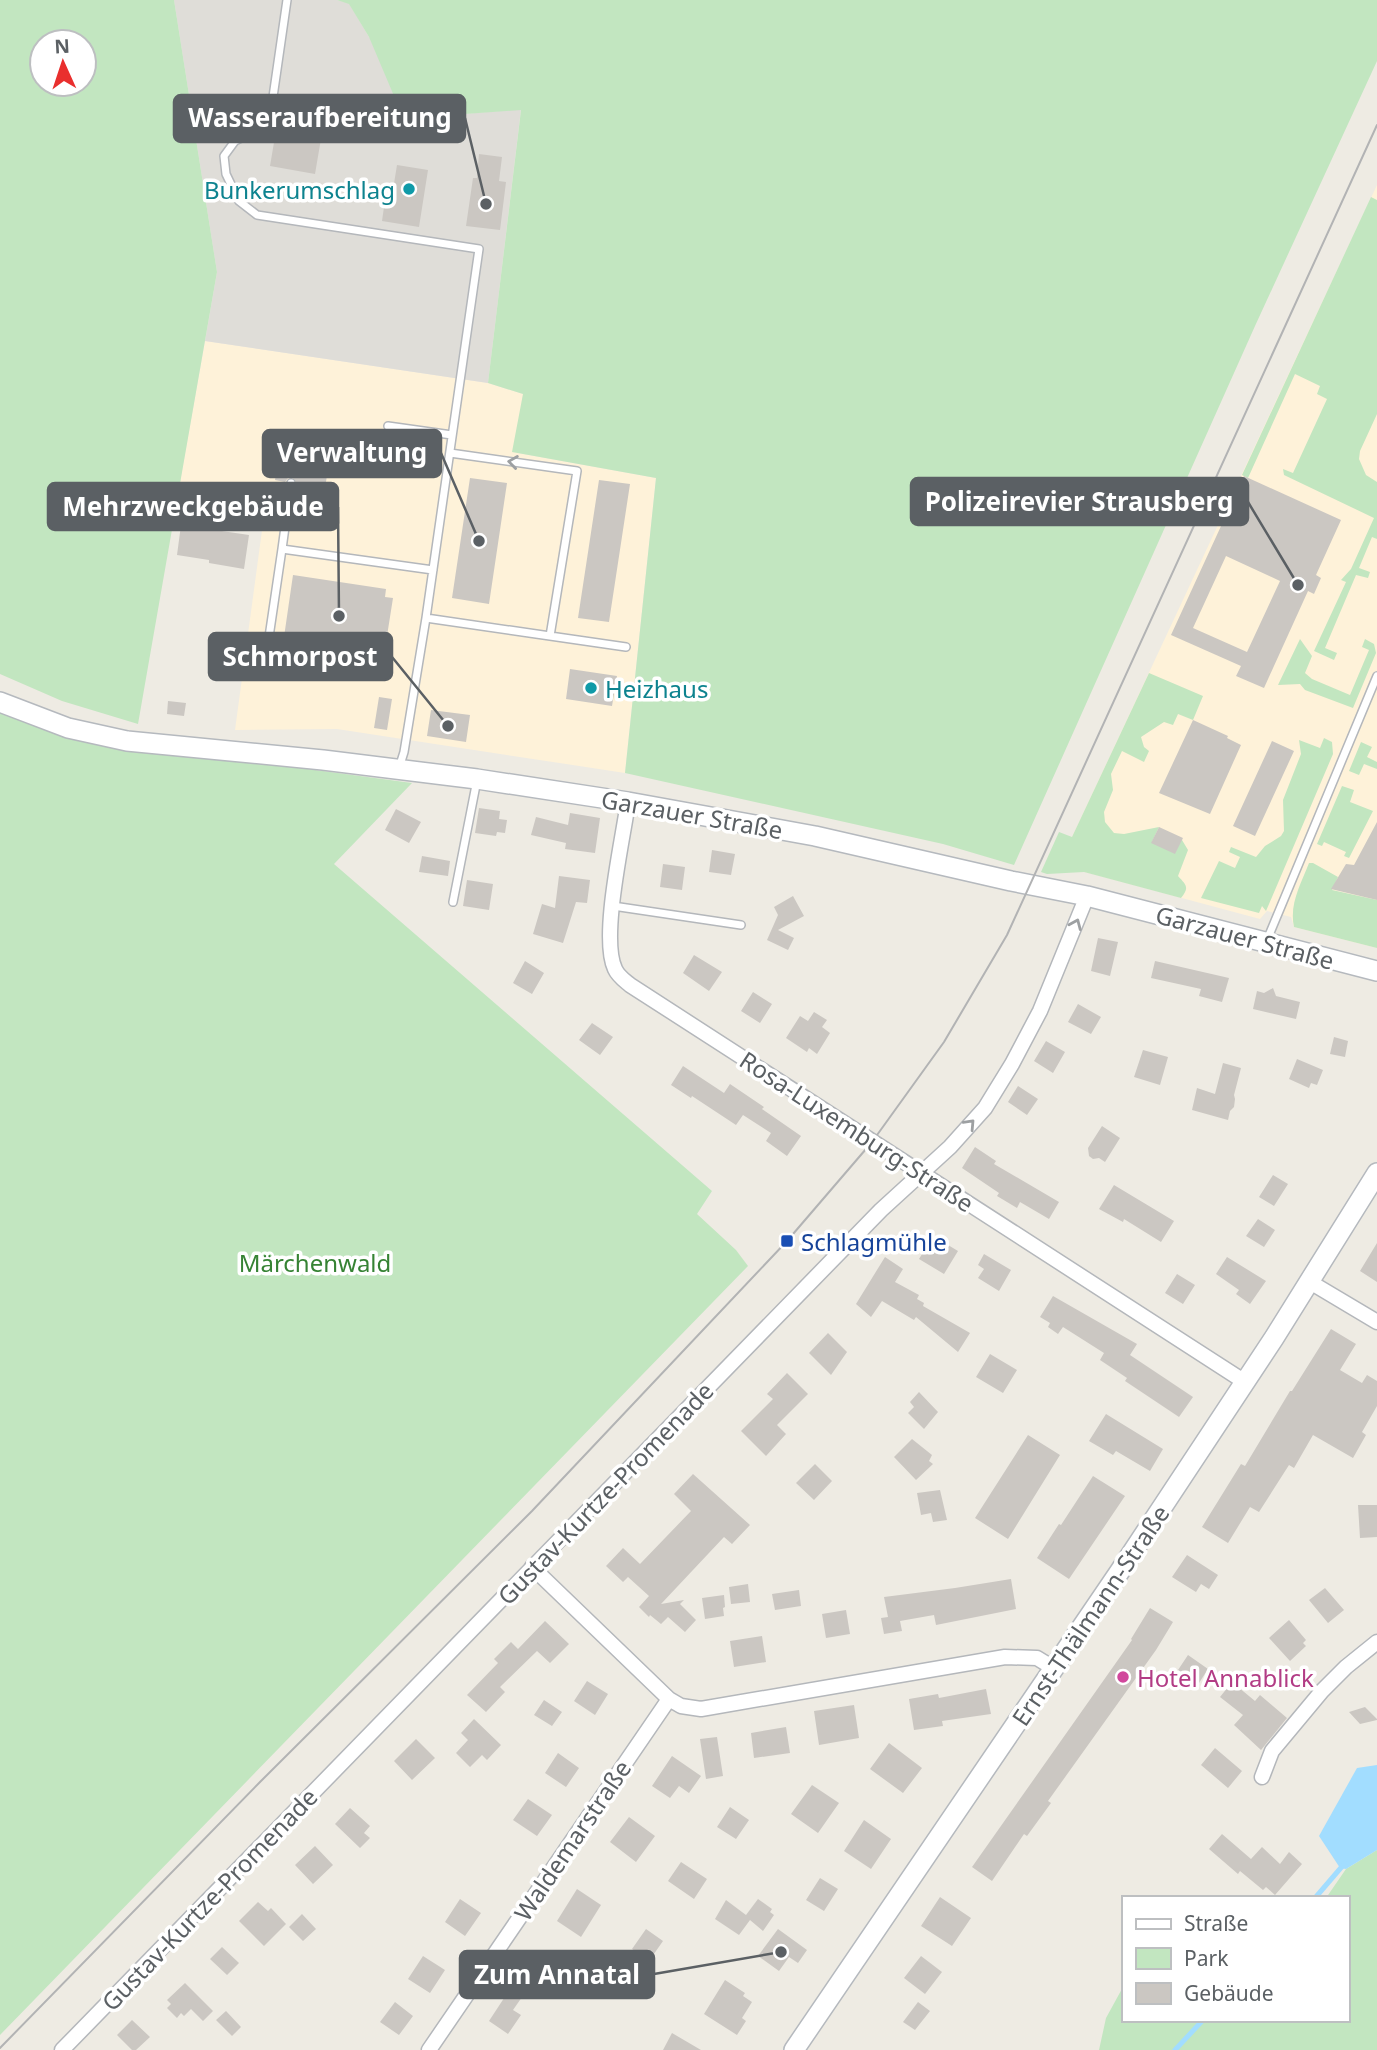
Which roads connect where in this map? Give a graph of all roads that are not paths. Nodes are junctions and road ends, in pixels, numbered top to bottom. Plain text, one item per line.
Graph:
1 (287, 0) edge
2 (388, 426) dead end
3 (452, 435) junction
4 (450, 453) junction
5 (291, 483) dead end
6 (282, 549) junction
7 (433, 570) junction
8 (426, 618) junction
9 (550, 636) junction
10 (269, 637) dead end
11 (626, 647) dead end
12 (1377, 676) edge
13 (0, 702) edge
14 (399, 769) junction
15 (477, 779) junction
16 (628, 802) junction
17 (1087, 896) junction
18 (453, 902) dead end
19 (613, 906) junction
20 (741, 925) dead end
21 (1266, 942) junction
22 (1377, 971) edge
23 (922, 1172) junction
24 (1377, 1173) edge
25 (1310, 1282) junction
26 (1377, 1322) edge
27 (1245, 1382) junction
28 (532, 1567) junction
29 (1377, 1642) edge
30 (1055, 1669) junction
31 (668, 1699) junction
32 (1262, 1777) dead end
33 (62, 2050) edge
34 (429, 2050) edge
35 (794, 2050) edge

1 - 3 lane
2 - 3 lane
3 - 4 lane
4 - 7 lane
9 -> 4 lane
5 - 6 lane
6 - 7 lane
6 - 10 lane
7 - 8 lane
8 - 9 lane
8 - 14 lane
9 - 11 lane
12 - 21 lane
13 - 14 street, Garzauer Straße
14 - 15 street, Garzauer Straße
15 - 16 street, Garzauer Straße
15 - 18 lane
16 - 17 street, Garzauer Straße
16 - 19 street, Rosa-Luxemburg-Straße
17 - 21 street, Garzauer Straße
23 -> 17 street, Gustav-Kurtze-Promenade
19 - 20 lane
19 - 23 street, Rosa-Luxemburg-Straße
21 - 22 street, Garzauer Straße
23 - 27 street, Rosa-Luxemburg-Straße
23 - 28 street, Gustav-Kurtze-Promenade
24 - 25 street, Ernst-Thälmann-Straße
25 - 26 street
25 - 27 street, Ernst-Thälmann-Straße
27 - 30 street, Ernst-Thälmann-Straße
28 - 31 street
28 - 33 street, Gustav-Kurtze-Promenade
29 - 32 street
30 - 31 street
30 - 35 street, Ernst-Thälmann-Straße
31 - 34 street, Waldemarstraße

